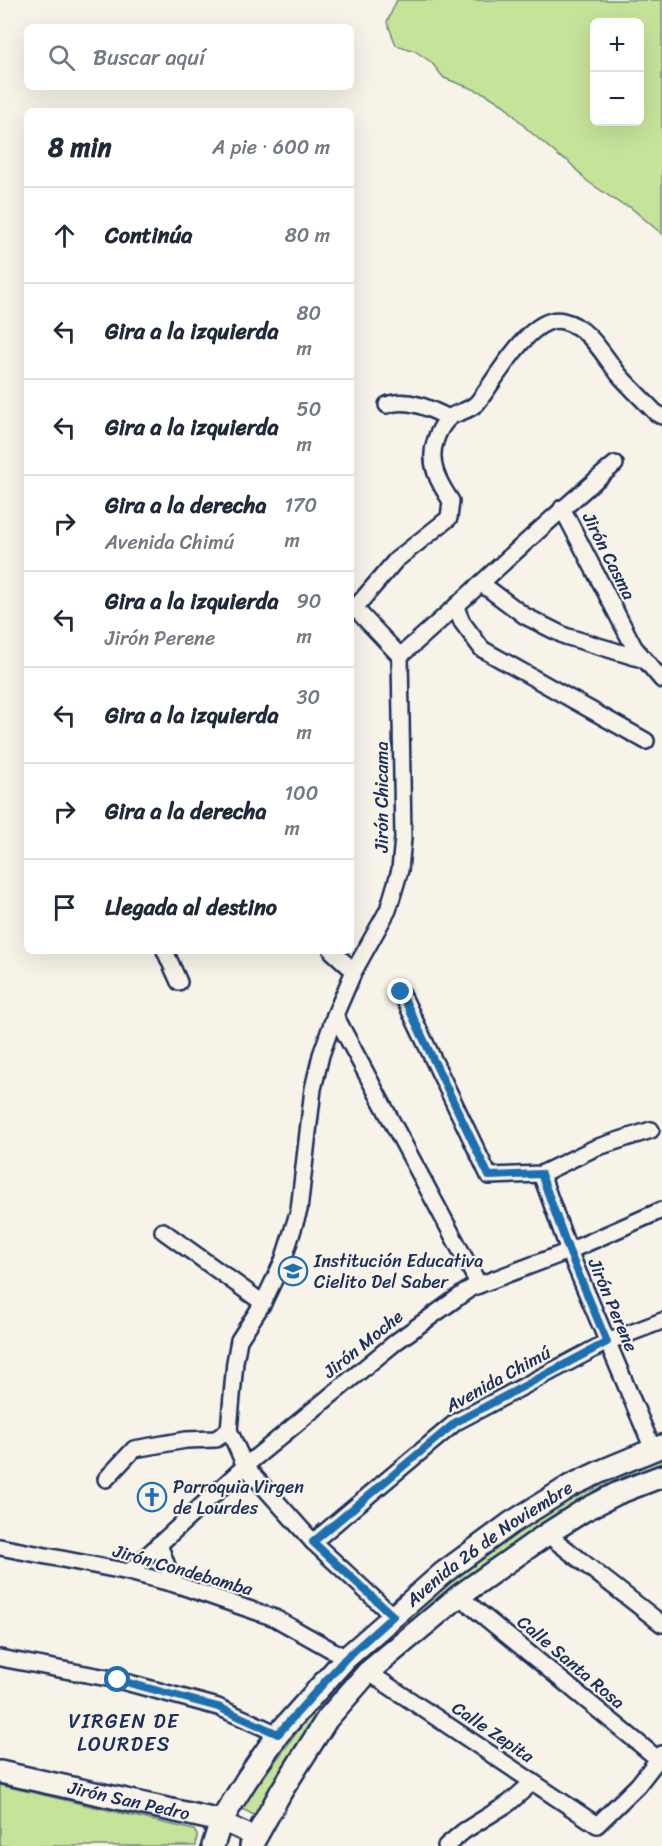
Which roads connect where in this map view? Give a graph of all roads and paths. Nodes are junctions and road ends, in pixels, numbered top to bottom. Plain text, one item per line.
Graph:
1 (387, 405) dead end
2 (662, 416) edge
3 (449, 418) junction
4 (615, 464) dead end
5 (562, 508) junction
6 (482, 584) junction
7 (354, 605) edge
8 (354, 607) edge
9 (456, 608) junction
10 (400, 656) junction
11 (645, 660) junction
12 (662, 680) edge
13 (646, 741) dead end
14 (166, 954) edge
15 (335, 954) edge
16 (354, 971) junction
17 (179, 982) dead end
18 (401, 992) dead end
19 (335, 1015) junction
20 (651, 1130) dead end
21 (541, 1174) junction
22 (662, 1211) edge
23 (163, 1231) dead end
24 (569, 1251) junction
25 (479, 1285) junction
26 (263, 1303) junction
27 (662, 1321) edge
28 (607, 1342) junction
29 (229, 1430) junction
30 (658, 1448) edge
31 (245, 1466) junction
32 (662, 1476) edge
33 (106, 1479) dead end
34 (547, 1534) junction
35 (313, 1542) junction
36 (159, 1544) junction
37 (0, 1547) edge
38 (129, 1572) junction
39 (178, 1585) junction
40 (459, 1596) junction
41 (393, 1616) junction
42 (662, 1624) edge
43 (0, 1658) edge
44 (346, 1658) junction
45 (368, 1672) junction
46 (278, 1734) junction
47 (660, 1757) edge
48 (0, 1772) edge
49 (533, 1782) junction
50 (221, 1821) junction
51 (253, 1841) edge
52 (213, 1846) edge
53 (446, 1846) edge

1 - 3 street
2 - 3 street
3 - 7 street
4 - 5 street
5 - 6 street
5 - 11 street, Jirón Casma
6 - 9 street
6 - 11 street
8 - 10 street
9 - 10 street
9 - 13 street
10 - 16 street, Jirón Chicama
11 - 12 street, Jirón Casma
14 - 17 street
15 - 16 street
16 - 19 street, Jirón Chicama
18 - 21 street
19 - 25 street
19 - 26 street, Jirón Chicama
20 - 21 street
21 - 24 street, Jirón Perene
22 - 24 street, Jirón Moche
23 - 26 street
24 - 25 street, Jirón Moche
24 - 28 street, Jirón Perene
25 - 31 street, Jirón Moche
26 - 29 street, Jirón Chicama
27 - 28 street, Avenida Chimú
28 - 30 street, Jirón Perene
28 - 35 street, Avenida Chimú
29 - 31 street
29 - 33 street
30 - 41 main road, Avenida 26 de Noviembre
31 - 35 street
31 - 36 street, Jirón Moche
32 - 34 main road, Avenida 26 de Noviembre
34 - 40 main road, Avenida 26 de Noviembre
34 - 42 street
35 - 41 street
36 - 38 street, Jirón Moche
36 - 39 street
37 - 38 street, Jirón Condebamba
38 - 39 street, Jirón Condebamba
39 - 44 street, Jirón Condebamba
40 - 45 main road, Avenida 26 de Noviembre
40 - 47 street, Calle Santa Rosa
41 - 44 main road, Avenida 26 de Noviembre
43 - 46 street
44 - 46 main road, Avenida 26 de Noviembre
45 - 49 street, Calle Zepita
45 - 51 main road, Avenida 26 de Noviembre
46 - 50 main road, Avenida 26 de Noviembre
47 - 49 street, Calle Zepita
48 - 50 main road, Jirón San Pedro
49 - 53 street
50 - 51 street, Jirón San Pedro
50 - 52 main road, Avenida 26 de Noviembre

